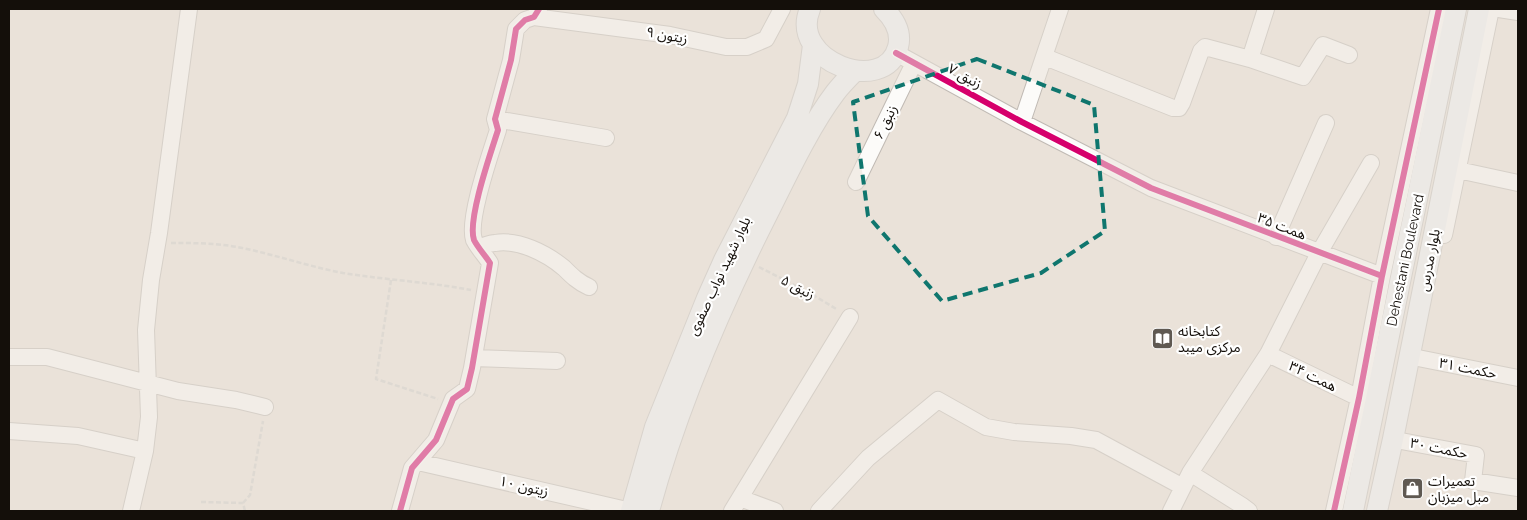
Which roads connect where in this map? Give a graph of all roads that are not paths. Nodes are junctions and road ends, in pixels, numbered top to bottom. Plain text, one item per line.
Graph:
1 (189, 9) edge
2 (782, 9) edge
3 (807, 9) edge
4 (1060, 9) edge
5 (1266, 9) edge
6 (1439, 9) edge
7 (1456, 9) edge
8 (1479, 9) edge
9 (1492, 9) edge
10 (1499, 9) edge
11 (891, 12) edge
12 (1518, 12) edge
13 (536, 13) edge
14 (813, 45) junction
15 (896, 53) junction
16 (1349, 55) dead end
17 (1045, 57) junction
18 (1250, 59) junction
19 (914, 63) junction
20 (855, 71) junction
21 (495, 119) junction
22 (1022, 122) junction
23 (1326, 123) dead end
24 (1422, 133) junction
25 (606, 138) dead end
26 (1371, 163) dead end
27 (1458, 170) junction
28 (856, 182) dead end
29 (1518, 183) edge
30 (1174, 197) joint
31 (1442, 217) junction
32 (1276, 237) junction
33 (480, 248) junction
34 (1319, 253) junction
35 (1382, 276) junction
36 (589, 287) dead end
37 (850, 317) road end
38 (1268, 354) junction
39 (9, 357) edge
40 (474, 358) junction
41 (1418, 358) junction
42 (557, 361) dead end
43 (1518, 378) edge
44 (148, 382) junction
45 (1359, 398) junction
46 (265, 407) road end
47 (9, 431) edge
48 (1401, 441) junction
49 (145, 451) junction
50 (418, 462) junction
51 (1186, 480) junction
52 (1518, 488) edge
53 (736, 504) edge
54 (583, 506) edge
55 (131, 511) edge
56 (400, 511) edge
57 (631, 511) edge
58 (648, 511) edge
59 (775, 511) edge
60 (819, 511) edge
61 (1171, 511) edge
62 (1249, 511) edge
63 (1334, 511) edge
64 (1353, 511) edge
65 (1377, 511) edge
66 (1386, 511) edge

1 - 44 street
2 - 13 street, زیتون ۹
3 - 14 main road
4 - 17 street
5 - 18 street
6 - 24 street
7 - 24 main road, Dehestani Boulevard
8 - 31 main road, بلوار مدرس
9 - 27 street
10 - 12 street
11 - 15 main road
13 - 21 street
14 - 20 main road
14 - 57 main road, بلوار شهید نواب صفوی
15 - 19 street, زنبق ۷
15 - 20 main road
16 - 18 street
17 - 18 street
17 - 22 street
19 - 22 street, زنبق ۷
19 - 28 street, زنبق ۶
20 - 58 main road, بلوار شهید نواب صفوی
21 - 25 street
21 - 33 street
22 - 30 street, زنبق ۷
23 - 32 street
24 - 35 street
24 - 64 main road, Dehestani Boulevard
26 - 34 street
27 - 29 street
27 - 31 street
30 - 32 street, همت ۳۵
31 - 41 street
31 - 65 main road, بلوار مدرس
32 - 34 street, همت ۳۵
33 - 36 street
33 - 40 street
34 - 35 street, همت ۳۵
34 - 38 street
35 - 45 street
37 - 53 street
38 - 45 street, همت ۳۴
38 - 51 street
39 - 44 street
40 - 42 street
40 - 50 street
41 - 43 street, حکمت ۳۱
41 - 48 street
44 - 46 street
44 - 49 street
45 - 63 street
47 - 49 street
48 - 52 street, حکمت ۳۰
48 - 66 street
49 - 55 street
50 - 54 street, زیتون ۱۰
50 - 56 street
51 - 60 street
51 - 61 street
51 - 62 street
53 - 59 street
54 - 57 street, زیتون ۱۰

